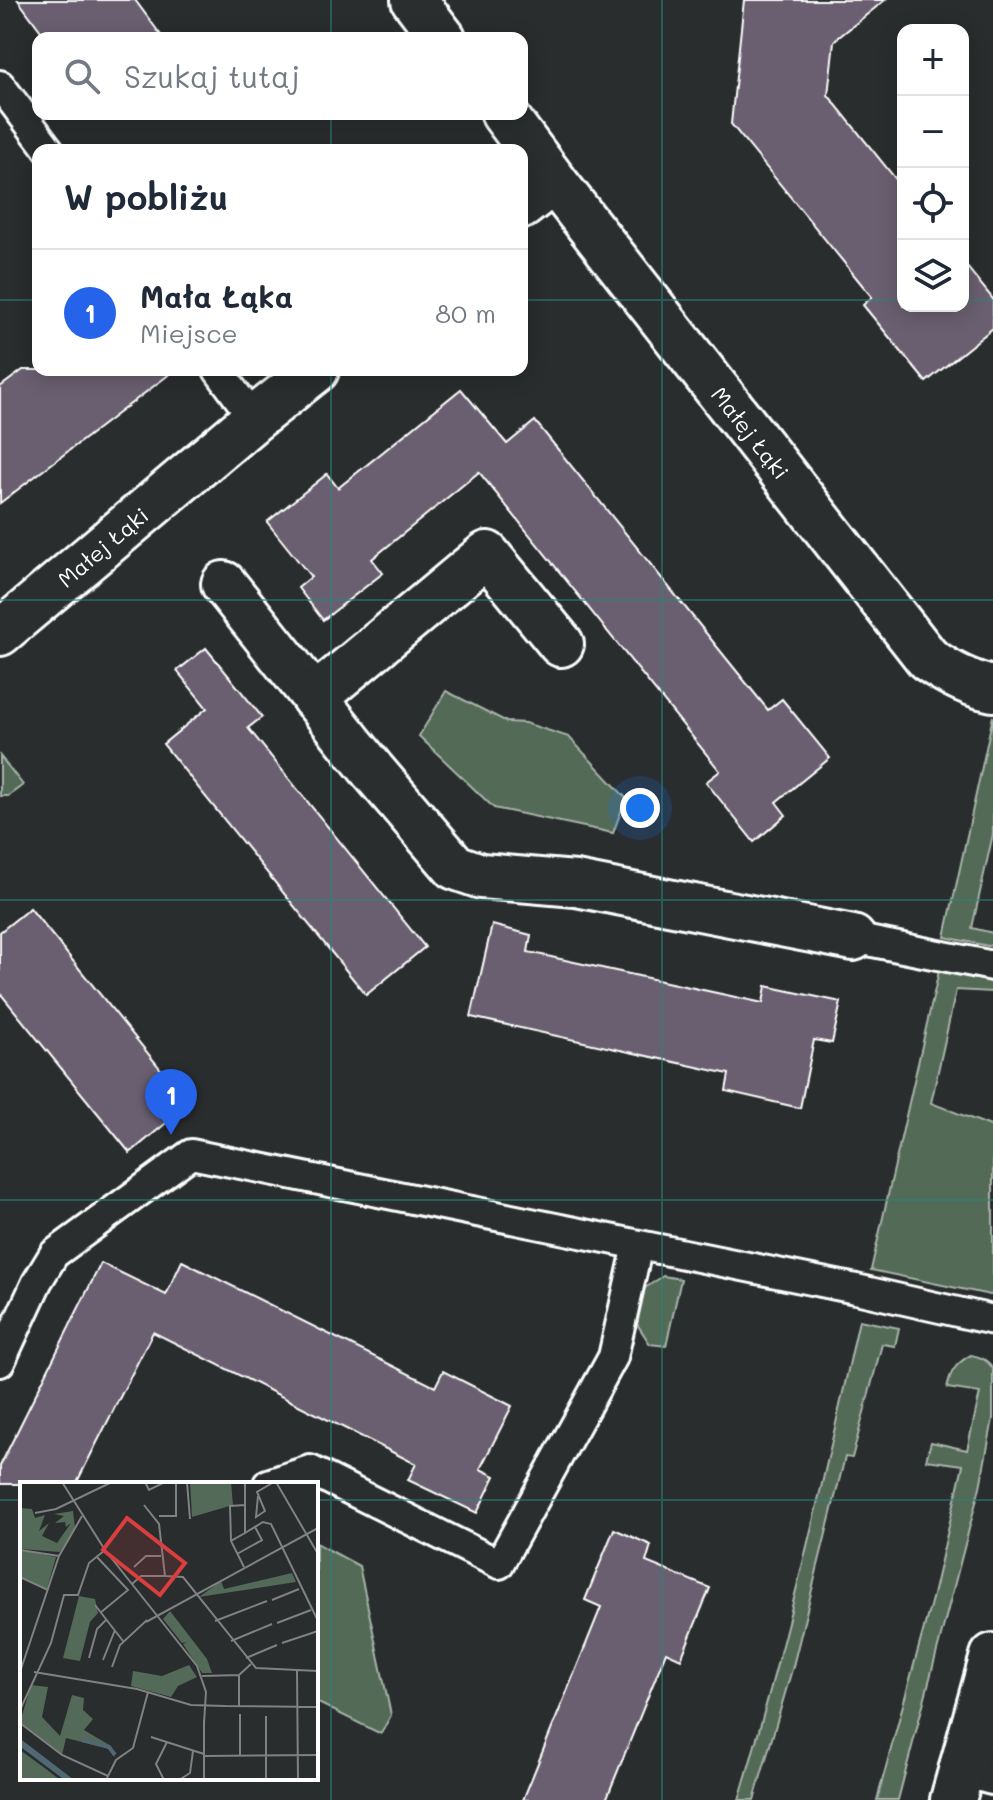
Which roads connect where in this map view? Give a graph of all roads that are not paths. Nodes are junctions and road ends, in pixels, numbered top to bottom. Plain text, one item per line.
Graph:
1 (414, 0) edge
2 (438, 32) edge
3 (0, 85) edge
4 (507, 120) edge
5 (44, 144) edge
6 (517, 144) edge
7 (528, 170) edge
8 (538, 193) edge
9 (222, 376) edge
10 (308, 376) edge
11 (254, 419) junction
12 (224, 584) dead end
13 (0, 633) edge
14 (561, 644) dead end
15 (993, 689) edge
16 (314, 698) junction
17 (853, 938) joint
18 (993, 966) edge
19 (638, 1245) junction
20 (993, 1320) edge
21 (0, 1362) edge
22 (274, 1482) edge
23 (993, 1656) edge
24 (970, 1778) edge

1 - 2 street
3 - 5 lane
4 - 6 street, Małej Łąki
7 - 8 street, Małej Łąki
8 - 15 street, Małej Łąki
9 - 11 lane
10 - 11 street, Małej Łąki
11 - 13 street, Małej Łąki
12 - 16 street
14 - 16 street
16 - 17 street
17 - 18 lane
19 - 20 lane
19 - 21 lane
19 - 22 lane
23 - 24 street

